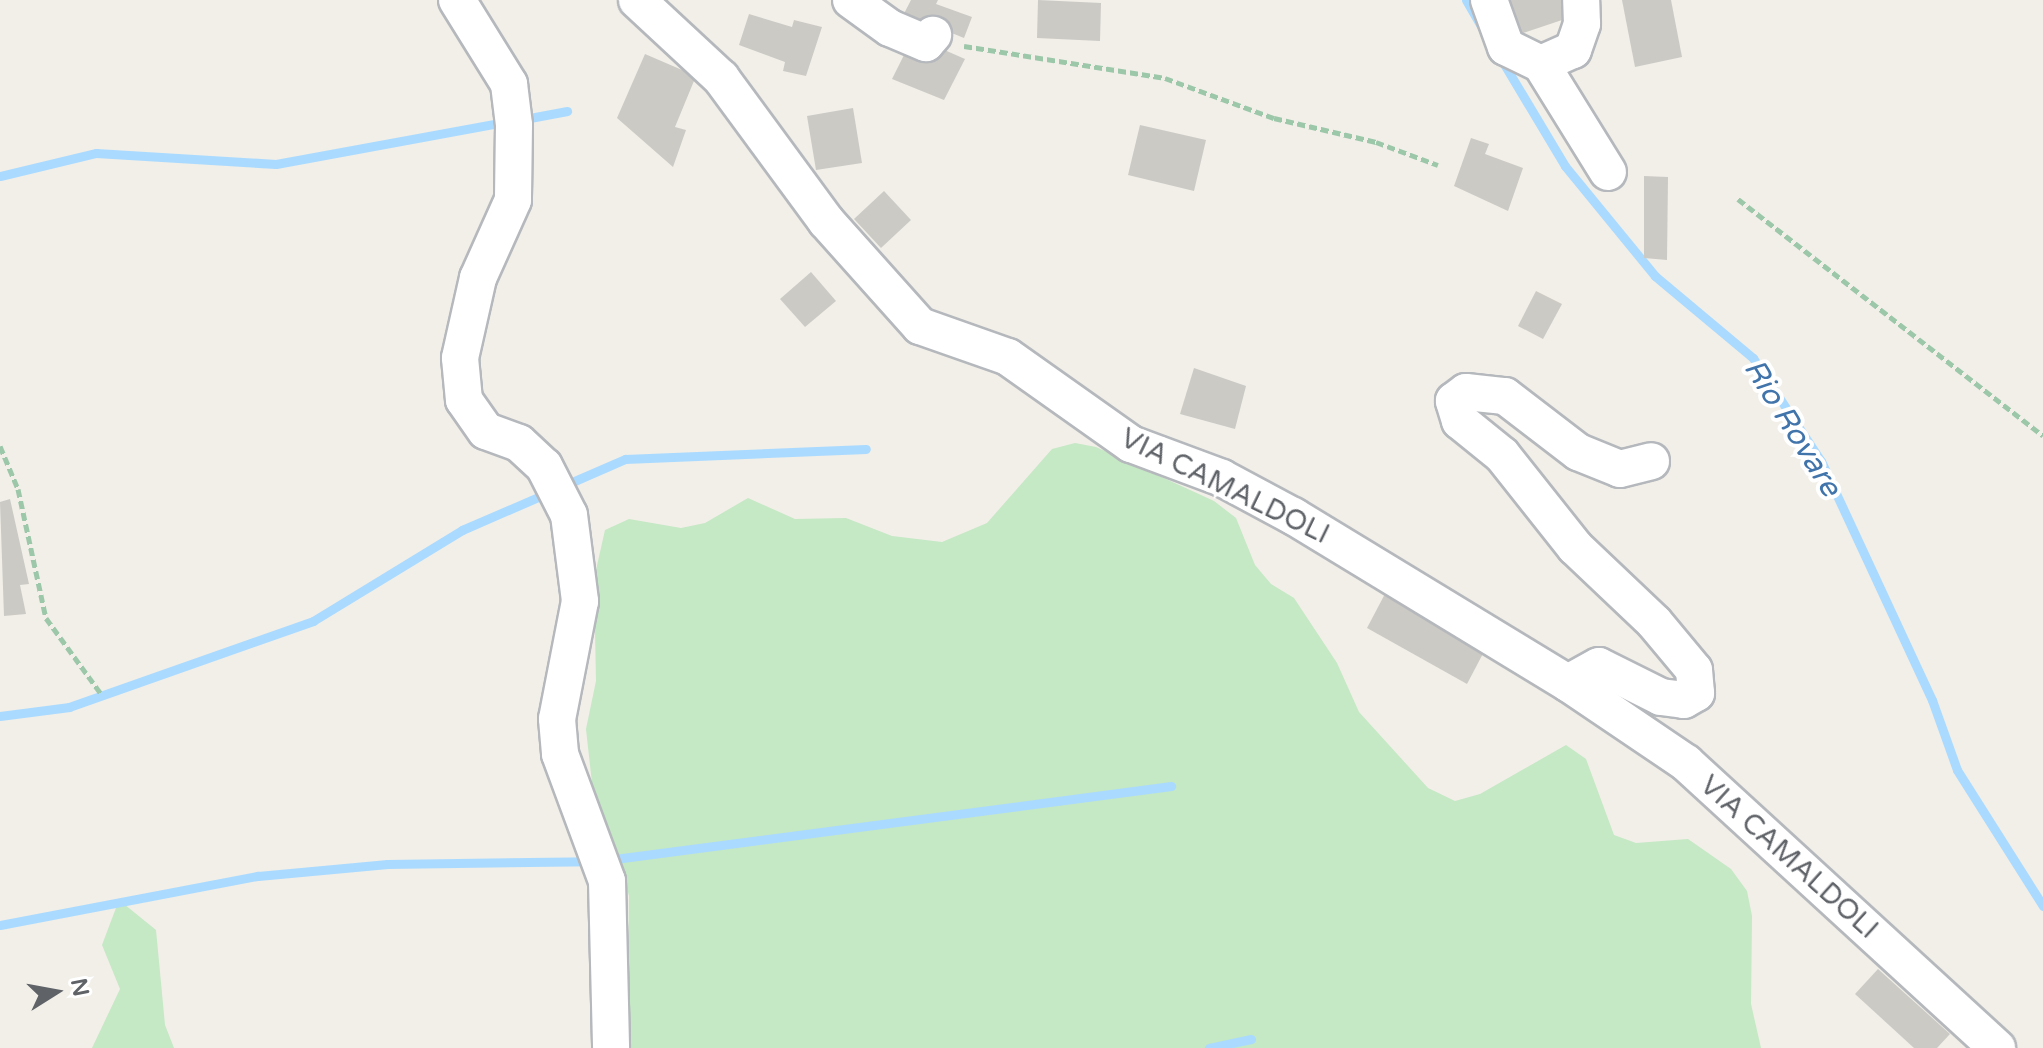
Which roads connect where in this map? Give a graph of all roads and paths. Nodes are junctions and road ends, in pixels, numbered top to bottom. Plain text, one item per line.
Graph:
1 (457, 0) edge
2 (637, 0) edge
3 (851, 0) edge
4 (1489, 0) edge
5 (1581, 0) edge
6 (933, 35) joint
7 (1541, 64) junction
8 (1438, 165) dead end
9 (1608, 172) dead end
10 (1738, 199) dead end
11 (2043, 436) edge
12 (0, 446) edge
13 (1651, 461) dead end
14 (1568, 683) junction
15 (102, 695) dead end
16 (611, 1048) edge
17 (1997, 1048) edge

1 - 16 street
2 - 14 street, VIA CAMALDOLI
3 - 6 street
4 - 7 street
5 - 7 street
6 - 8 path
7 - 9 street
10 - 11 path
12 - 15 path
13 - 14 street
14 - 17 street, VIA CAMALDOLI

